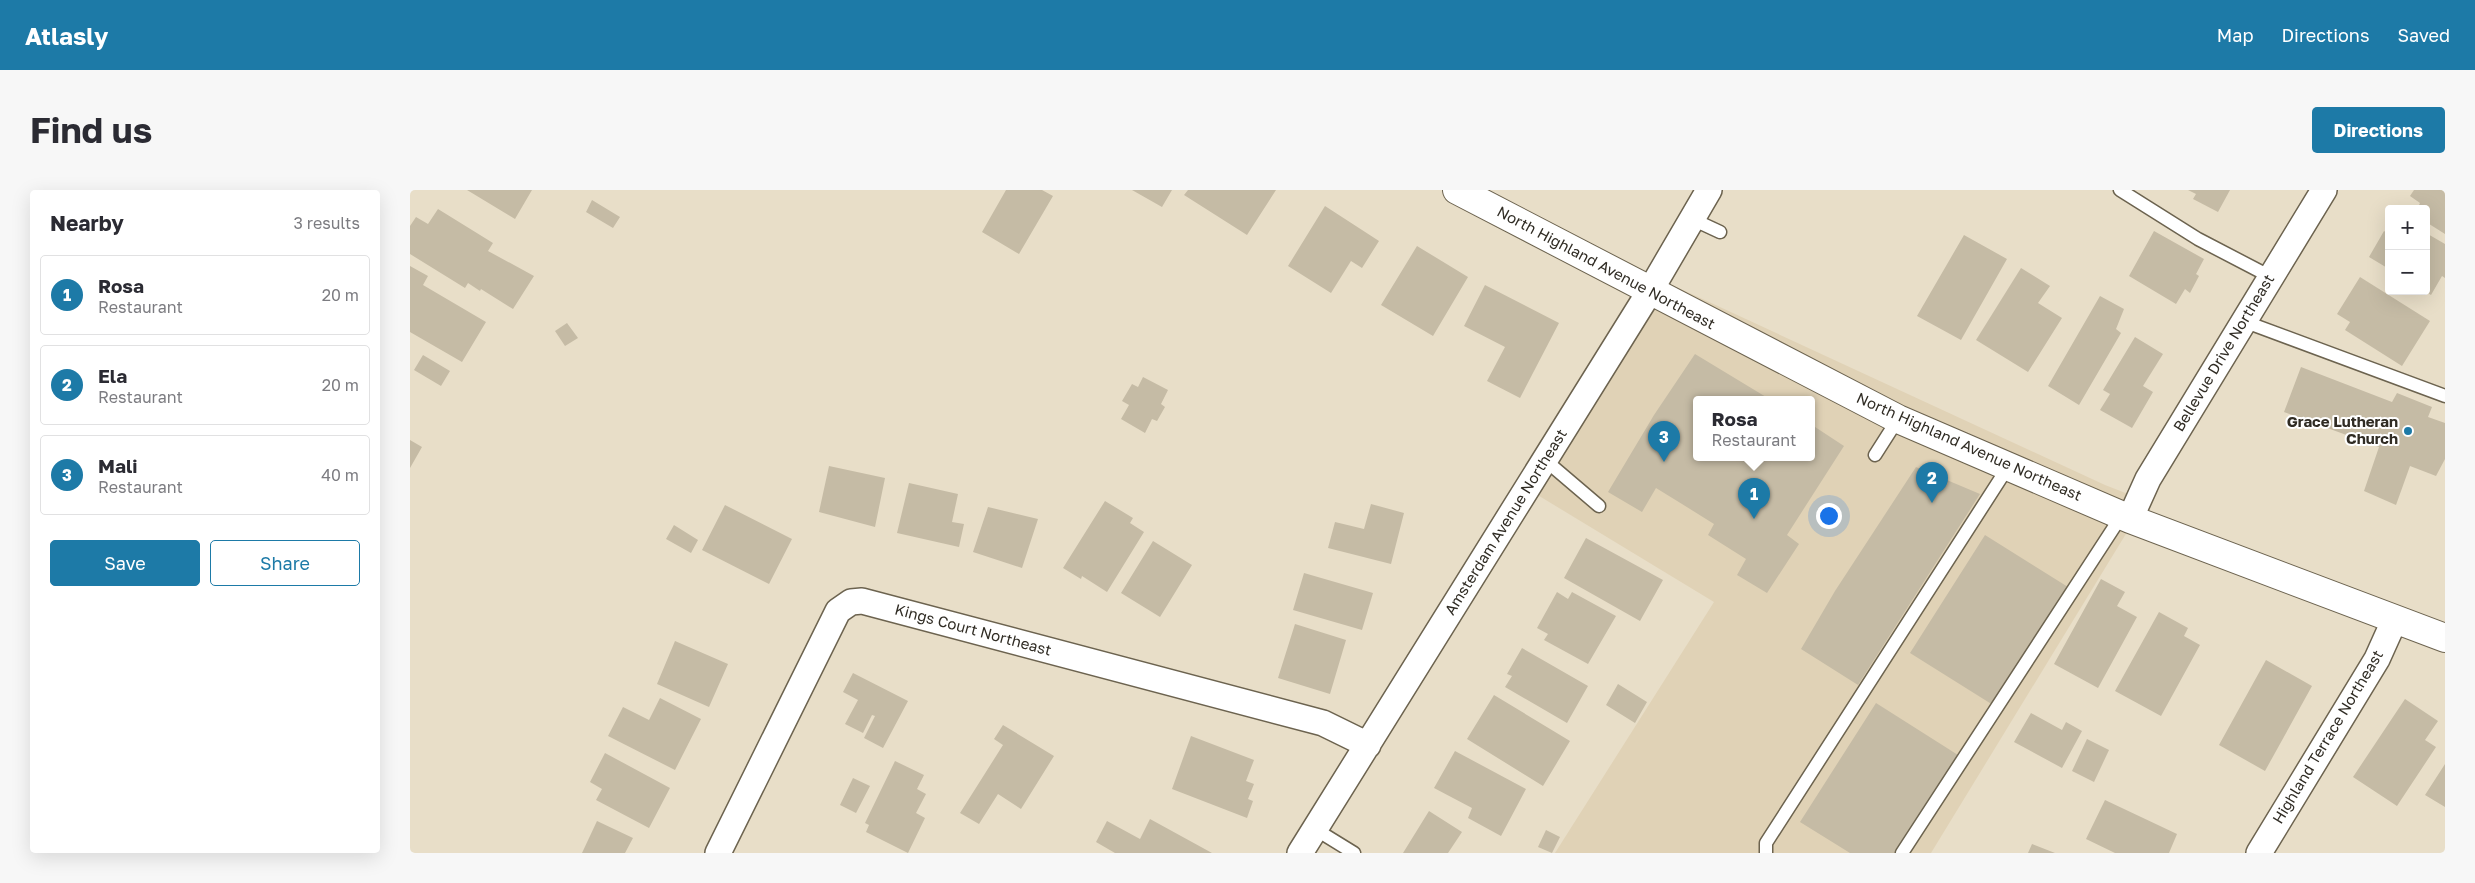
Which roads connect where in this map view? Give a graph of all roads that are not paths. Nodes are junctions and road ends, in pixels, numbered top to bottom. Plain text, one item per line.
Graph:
1 (1457, 190) edge
2 (1709, 190) edge
3 (2120, 190) edge
4 (2324, 190) edge
5 (1692, 219) junction
6 (1720, 232) dead end
7 (2271, 277) junction
8 (1650, 291) junction
9 (2244, 321) junction
10 (2445, 396) edge
11 (1898, 419) junction
12 (1875, 455) dead end
13 (1545, 460) junction
14 (2008, 467) junction
15 (1599, 506) dead end
16 (2126, 517) junction
17 (2395, 619) junction
18 (2445, 638) edge
19 (1368, 745) junction
20 (1315, 829) junction
21 (718, 853) edge
22 (1300, 853) edge
23 (1354, 853) edge
24 (1766, 853) edge
25 (1902, 853) edge
26 (2259, 853) edge

1 - 8 street, North Highland Avenue Northeast
2 - 5 street, Amsterdam Avenue Northeast
3 - 7 lane
4 - 7 street, Bellevue Drive Northeast
5 - 6 lane
5 - 8 street, Amsterdam Avenue Northeast
7 - 9 street, Bellevue Drive Northeast
8 - 11 street, North Highland Avenue Northeast
8 - 13 street, Amsterdam Avenue Northeast
9 - 10 lane
9 - 16 street, Bellevue Drive Northeast
11 - 12 lane
11 - 14 street, North Highland Avenue Northeast
13 - 15 lane
13 - 19 street, Amsterdam Avenue Northeast
14 - 16 street, North Highland Avenue Northeast
14 - 24 lane
16 - 17 street, North Highland Avenue Northeast
16 - 25 lane
17 - 18 street, North Highland Avenue Northeast
17 - 26 street, Highland Terrace Northeast
19 - 20 street, Amsterdam Avenue Northeast
19 - 21 street, Kings Court Northeast
20 - 22 street, Amsterdam Avenue Northeast
20 - 23 lane

